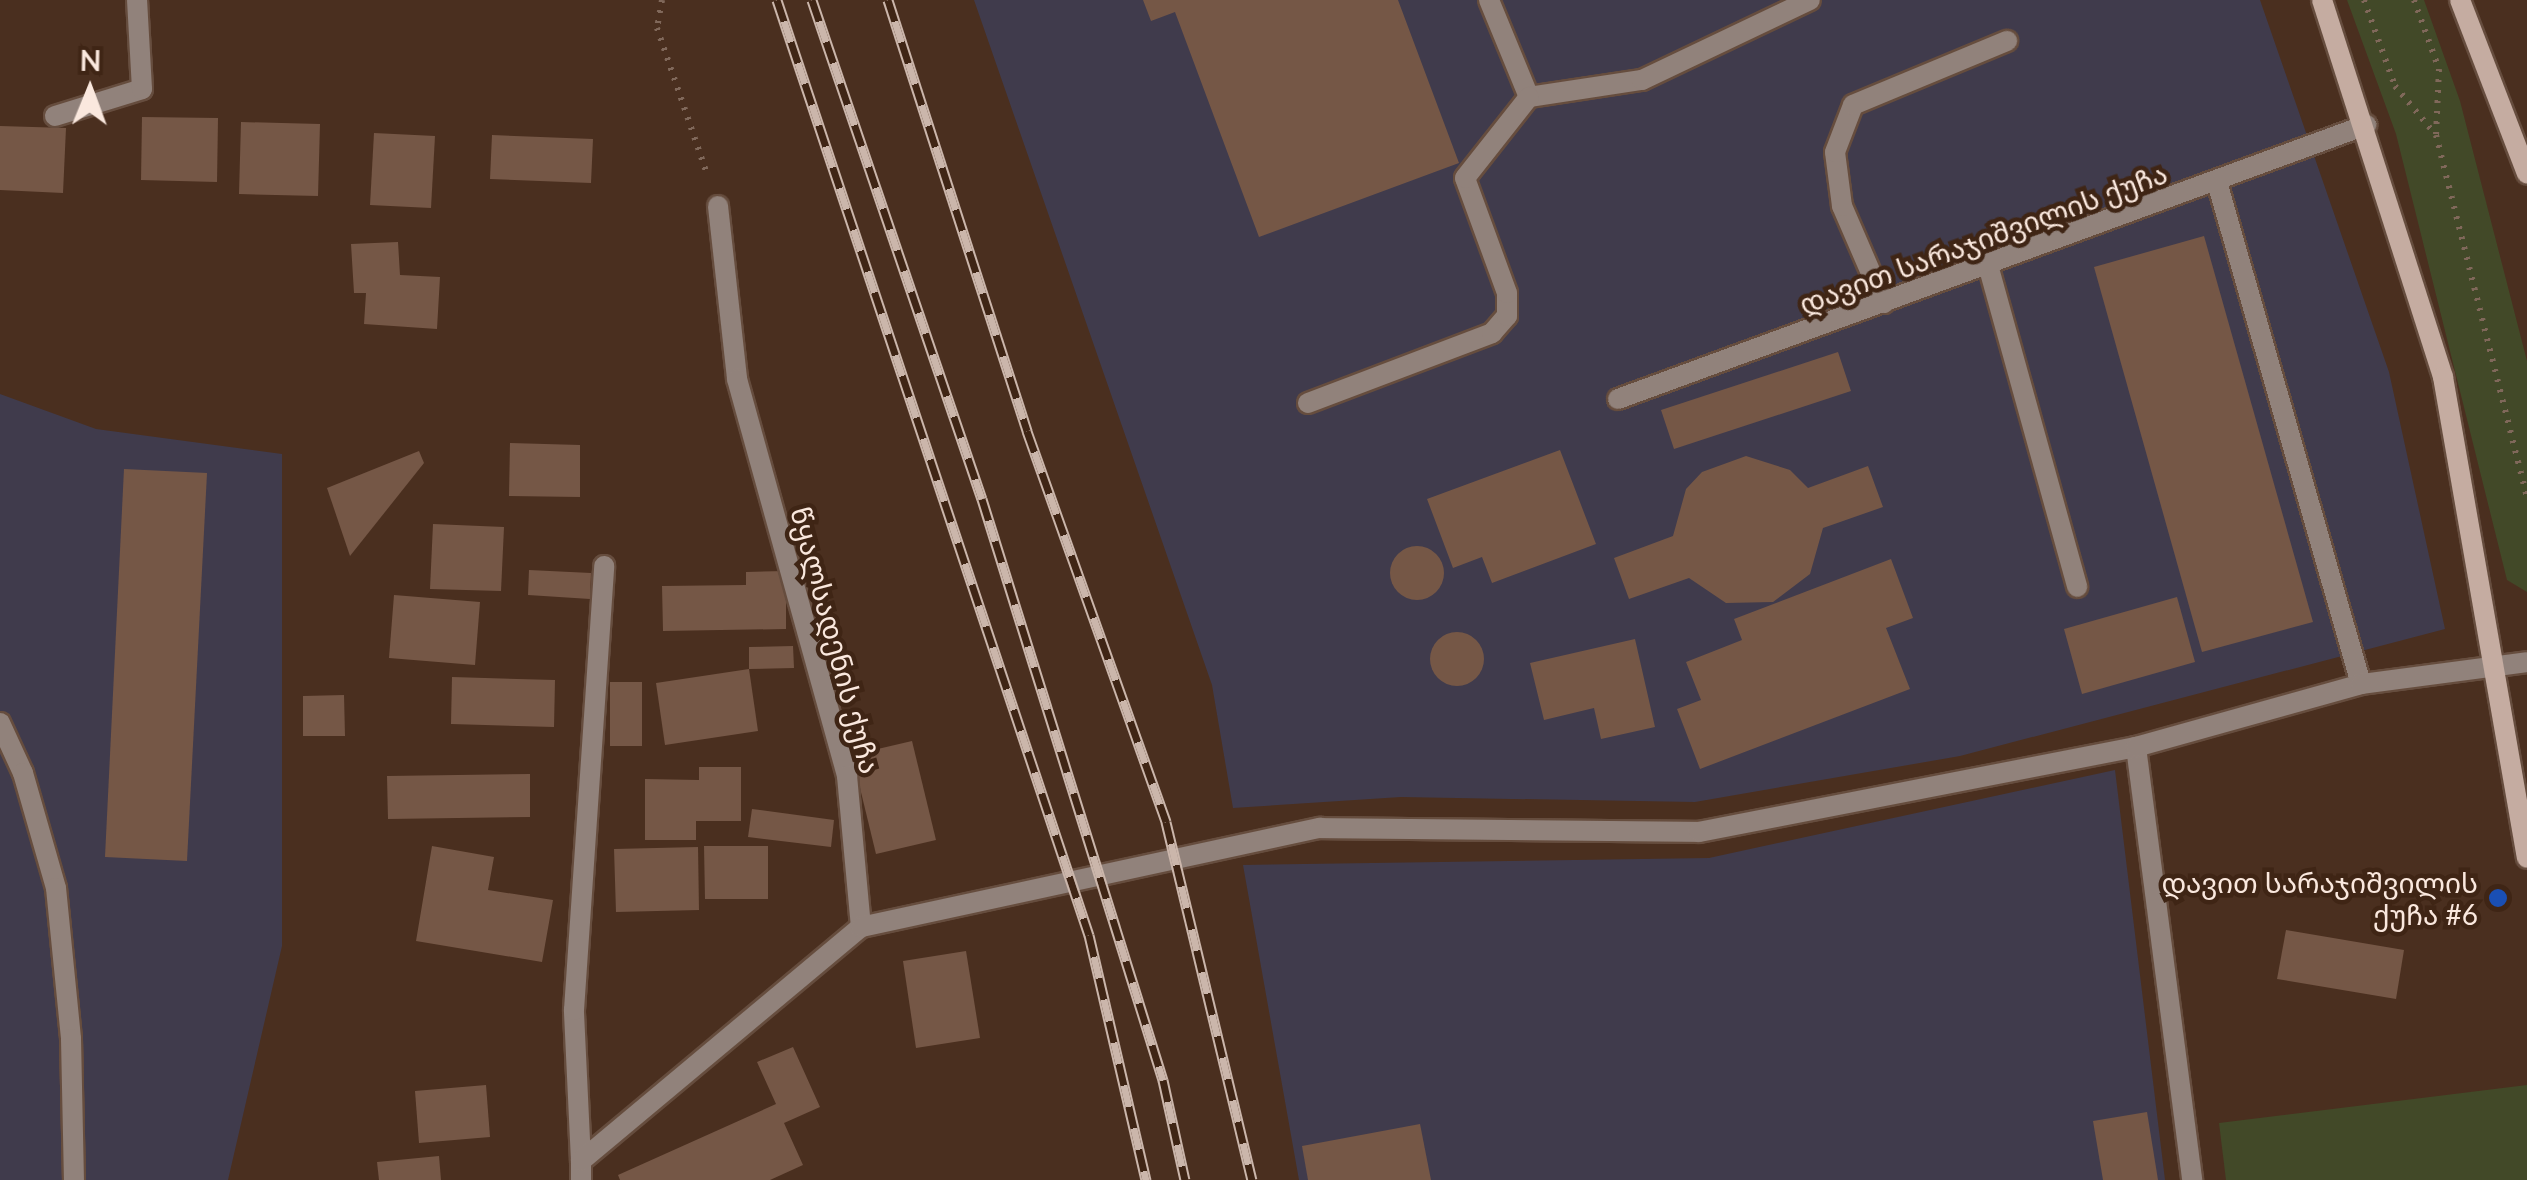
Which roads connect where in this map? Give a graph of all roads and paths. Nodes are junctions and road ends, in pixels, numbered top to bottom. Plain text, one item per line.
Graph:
1 (137, 0) edge
2 (662, 0) edge
3 (1489, 0) edge
4 (1810, 0) edge
5 (2322, 0) edge
6 (2364, 0) edge
7 (2414, 0) edge
8 (2460, 0) edge
9 (2007, 41) dead end
10 (1529, 97) junction
11 (55, 116) dead end
12 (2366, 125) junction
13 (2436, 135) junction
14 (2527, 174) edge
15 (2217, 182) junction
16 (718, 206) joint
17 (1988, 265) junction
18 (1884, 303) junction
19 (1618, 400) dead end
20 (1308, 403) dead end
21 (2527, 498) edge
22 (604, 566) dead end
23 (2077, 587) dead end
24 (2527, 662) edge
25 (2498, 667) junction
26 (2361, 684) junction
27 (0, 723) edge
28 (2136, 747) junction
29 (2527, 858) edge
30 (861, 927) junction
31 (581, 1171) edge
32 (74, 1180) edge
33 (2192, 1180) edge

1 - 11 street
2 - 16 path
3 - 10 street
4 - 10 street
5 - 12 main road
6 - 13 path
7 - 13 path
8 - 14 main road
9 - 18 street
10 - 20 street
12 - 15 street, დავით სარაჯიშვილის ქუჩა
12 - 25 main road
13 - 21 path
15 - 17 street, დავით სარაჯიშვილის ქუჩა
15 - 26 street
16 - 30 street, წყალსადენის ქუჩა
17 - 18 street, დავით სარაჯიშვილის ქუჩა
17 - 23 street
18 - 19 street, დავით სარაჯიშვილის ქუჩა
22 - 31 street
24 - 25 street
25 - 26 street
25 - 29 main road
26 - 28 street
27 - 32 street
28 - 30 street
28 - 33 street
30 - 31 street

